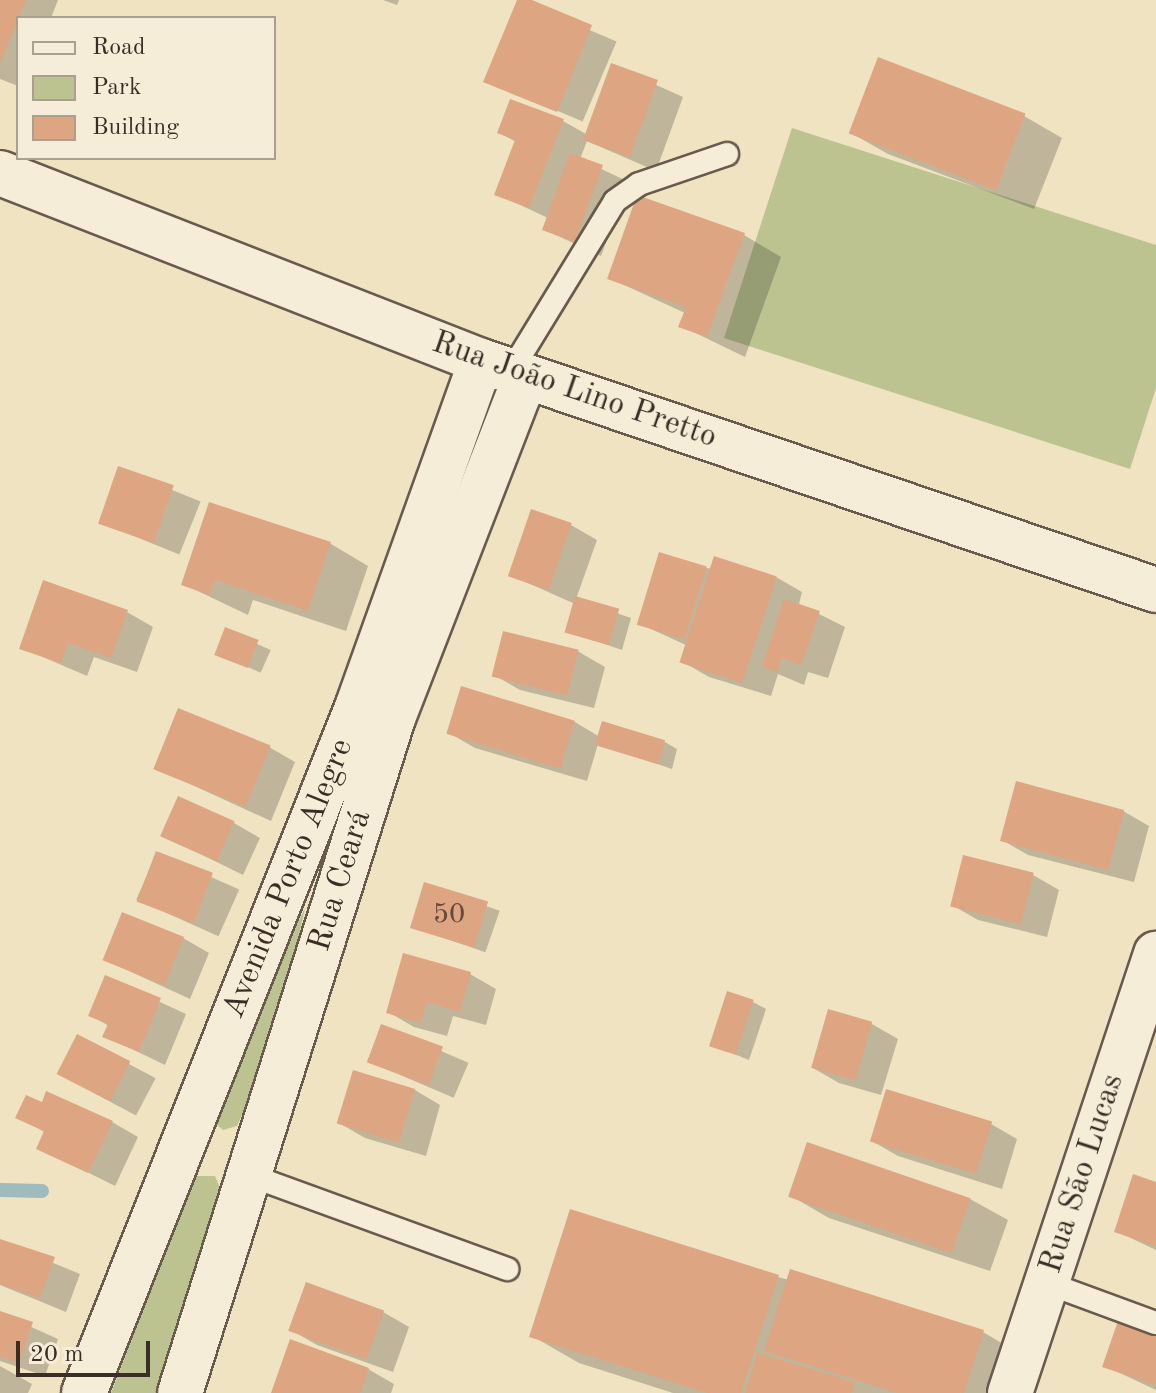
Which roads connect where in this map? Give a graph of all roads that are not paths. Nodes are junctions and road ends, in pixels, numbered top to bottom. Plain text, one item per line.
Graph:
1 (727, 154) dead end
2 (0, 173) edge
3 (506, 370) junction
4 (1156, 590) edge
5 (375, 712) junction
6 (1156, 954) edge
7 (249, 1175) junction
8 (507, 1269) dead end
9 (1047, 1283) junction
10 (1156, 1323) edge
11 (84, 1393) edge
12 (180, 1393) edge
13 (1010, 1393) edge

1 - 3 lane
2 - 3 street, Rua João Lino Pretto
3 - 4 street, Rua João Lino Pretto
3 - 5 street, Rua Ceará
5 - 7 street, Rua Ceará
5 - 11 street, Avenida Porto Alegre
6 - 9 street, Rua São Lucas
7 - 8 lane
7 - 12 street, Rua Ceará
9 - 10 lane
9 - 13 street, Rua São Lucas

